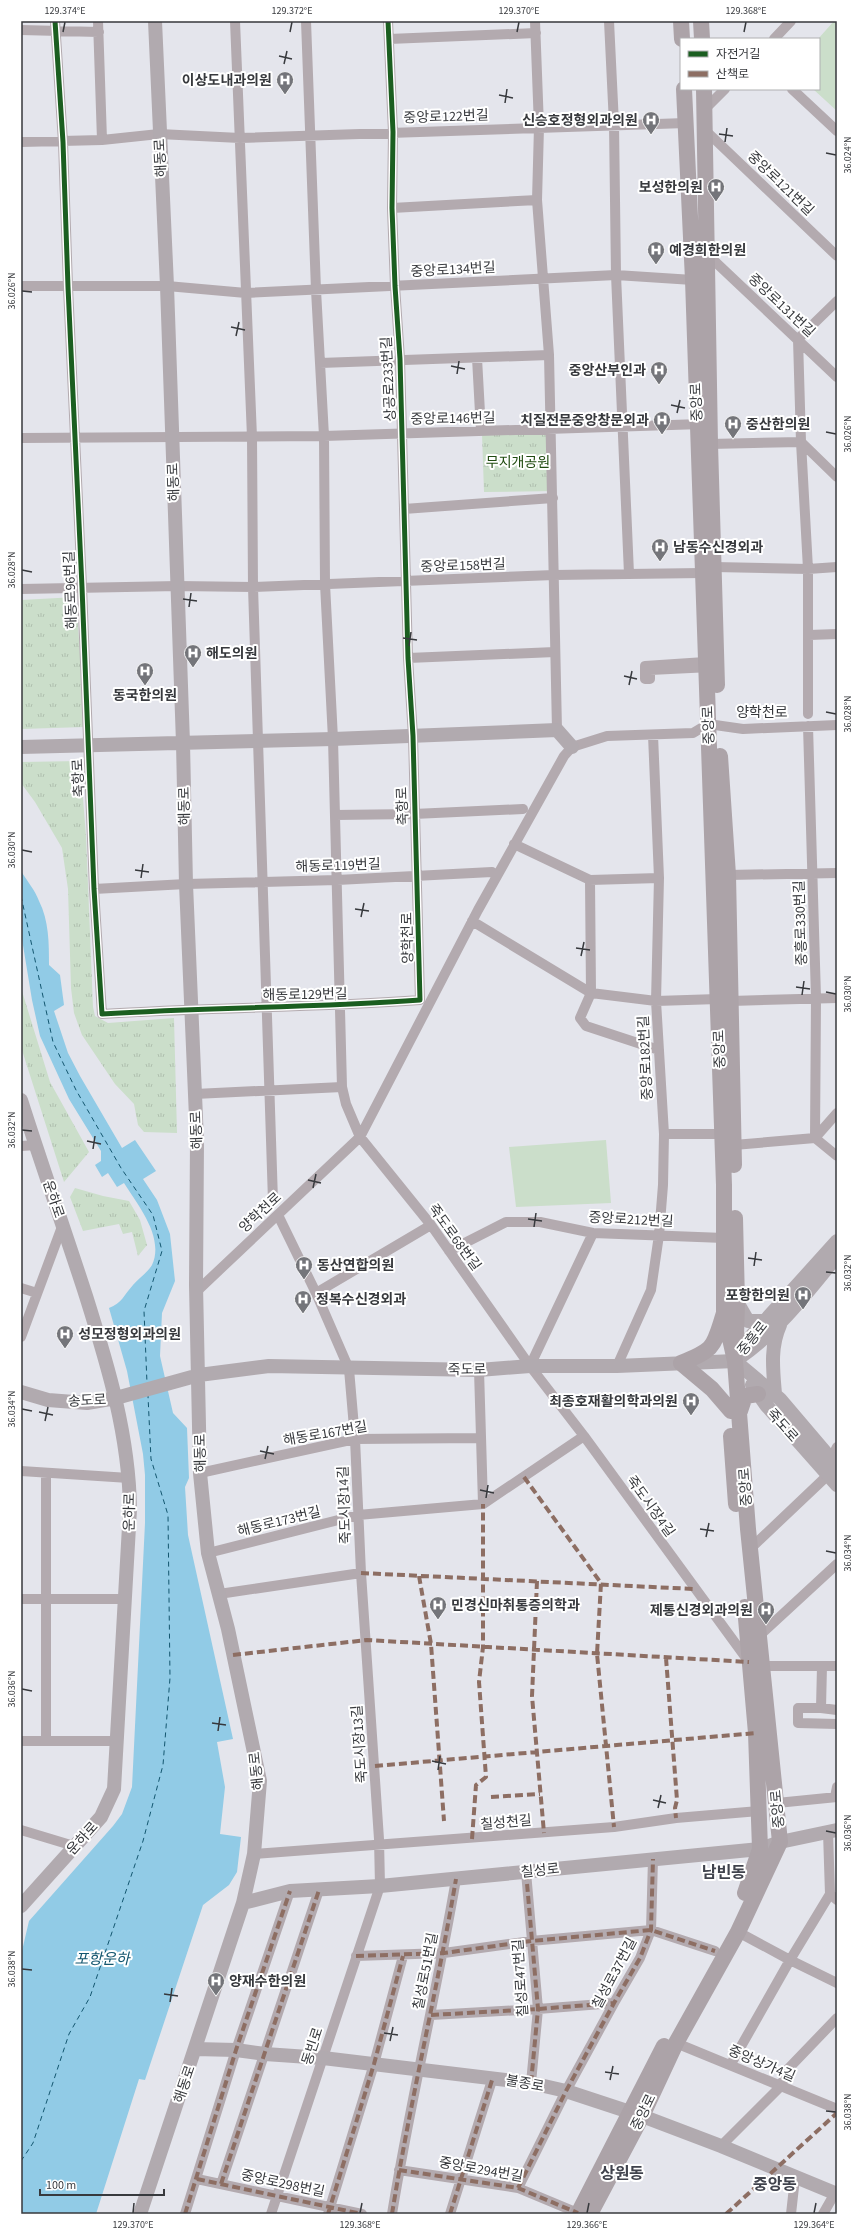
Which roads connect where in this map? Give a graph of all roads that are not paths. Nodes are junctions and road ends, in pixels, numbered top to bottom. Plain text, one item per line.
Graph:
1 (98, 21) edge
2 (155, 21) edge
3 (235, 21) edge
4 (306, 21) edge
5 (388, 21) edge
6 (535, 21) edge
7 (609, 21) edge
8 (681, 21) edge
9 (701, 21) edge
10 (791, 21) edge
11 (55, 25) edge
12 (21, 30) edge
13 (99, 32) junction
14 (536, 33) junction
15 (682, 38) edge
16 (702, 38) edge
17 (775, 38) edge
18 (389, 39) junction
19 (684, 90) edge
20 (704, 90) edge
21 (724, 90) edge
22 (793, 90) edge
23 (705, 109) junction
24 (686, 123) junction
25 (614, 124) junction
26 (539, 127) junction
27 (705, 130) junction
28 (837, 131) edge
29 (393, 132) junction
30 (159, 134) junction
31 (311, 135) junction
32 (240, 138) junction
33 (102, 140) junction
34 (21, 142) edge
35 (63, 142) junction
36 (537, 200) junction
37 (392, 208) junction
38 (707, 254) junction
39 (837, 256) edge
40 (616, 275) junction
41 (542, 278) junction
42 (693, 280) junction
43 (21, 286) edge
44 (167, 286) junction
45 (394, 286) junction
46 (68, 287) junction
47 (316, 290) junction
48 (246, 293) junction
49 (837, 301) edge
50 (798, 339) junction
51 (549, 355) junction
52 (477, 358) junction
53 (400, 359) junction
54 (320, 363) junction
55 (837, 377) edge
56 (704, 424) junction
57 (624, 426) junction
58 (549, 429) junction
59 (481, 431) junction
60 (403, 433) junction
61 (324, 436) junction
62 (171, 437) junction
63 (252, 437) junction
64 (21, 438) edge
65 (74, 438) junction
66 (801, 442) junction
67 (710, 444) junction
68 (837, 477) edge
69 (553, 498) junction
70 (404, 509) junction
71 (837, 567) edge
72 (808, 569) junction
73 (708, 570) junction
74 (629, 574) junction
75 (554, 575) junction
76 (405, 581) junction
77 (325, 584) junction
78 (178, 586) junction
79 (82, 587) junction
80 (253, 587) junction
81 (21, 589) edge
82 (837, 634) edge
83 (809, 635) junction
84 (555, 652) junction
85 (408, 658) junction
86 (709, 665) junction
87 (85, 666) joint
88 (808, 714) dead end
89 (713, 724) junction
90 (808, 726) junction
91 (837, 726) edge
92 (557, 730) junction
93 (653, 735) junction
94 (413, 736) junction
95 (259, 740) junction
96 (333, 740) junction
97 (183, 743) junction
98 (88, 746) junction
99 (21, 747) edge
100 (568, 751) junction
101 (523, 809) dead end
102 (414, 814) junction
103 (335, 815) junction
104 (514, 844) junction
105 (492, 872) dead end
106 (812, 873) junction
107 (837, 873) edge
108 (728, 875) junction
109 (418, 876) junction
110 (659, 878) junction
111 (337, 880) junction
112 (590, 880) junction
113 (263, 881) junction
114 (186, 884) junction
115 (94, 889) junction
116 (472, 921) junction
117 (97, 944) joint
118 (591, 993) junction
119 (816, 998) junction
120 (837, 998) edge
121 (420, 1000) joint
122 (725, 1000) junction
123 (656, 1001) junction
124 (266, 1006) junction
125 (340, 1006) junction
126 (190, 1011) junction
127 (659, 1050) junction
128 (342, 1087) junction
129 (268, 1091) junction
130 (194, 1094) junction
131 (21, 1100) edge
132 (837, 1113) edge
133 (664, 1134) junction
134 (722, 1134) junction
135 (360, 1137) junction
136 (815, 1138) junction
137 (36, 1145) junction
138 (734, 1145) junction
139 (21, 1146) edge
140 (837, 1156) edge
141 (273, 1201) dead end
142 (278, 1215) junction
143 (63, 1224) junction
144 (431, 1225) junction
145 (594, 1233) junction
146 (659, 1235) junction
147 (724, 1238) junction
148 (837, 1241) edge
149 (449, 1251) junction
150 (837, 1256) edge
151 (21, 1288) edge
152 (196, 1292) junction
153 (37, 1293) junction
154 (316, 1293) junction
155 (737, 1302) junction
156 (724, 1312) junction
157 (783, 1319) junction
158 (764, 1321) junction
159 (21, 1337) edge
160 (735, 1361) junction
161 (681, 1363) junction
162 (530, 1366) junction
163 (617, 1366) junction
164 (349, 1369) junction
165 (479, 1370) junction
166 (199, 1375) junction
167 (21, 1392) edge
168 (758, 1394) junction
169 (775, 1394) junction
170 (116, 1398) junction
171 (735, 1411) junction
172 (584, 1436) junction
173 (481, 1438) junction
174 (355, 1439) junction
175 (834, 1466) edge
176 (21, 1471) edge
177 (46, 1473) junction
178 (200, 1473) junction
179 (129, 1478) junction
180 (483, 1504) junction
181 (358, 1515) junction
182 (750, 1549) junction
183 (208, 1553) junction
184 (837, 1564) edge
185 (361, 1573) junction
186 (219, 1594) junction
187 (21, 1599) edge
188 (46, 1599) junction
189 (124, 1599) junction
190 (758, 1637) junction
191 (367, 1640) joint
192 (755, 1664) junction
193 (822, 1666) junction
194 (837, 1666) edge
195 (821, 1708) junction
196 (837, 1710) edge
197 (837, 1724) edge
198 (21, 1741) edge
199 (46, 1741) junction
200 (117, 1741) junction
201 (836, 1794) edge
202 (777, 1804) junction
203 (759, 1811) junction
204 (21, 1830) edge
205 (832, 1831) edge
206 (780, 1842) junction
207 (74, 1846) junction
208 (379, 1846) junction
209 (760, 1848) junction
210 (254, 1854) junction
211 (653, 1859) junction
212 (526, 1872) junction
213 (456, 1879) junction
214 (380, 1886) junction
215 (319, 1890) junction
216 (290, 1891) junction
217 (834, 1897) edge
218 (243, 1903) junction
219 (21, 1906) edge
220 (651, 1930) junction
221 (738, 1932) junction
222 (532, 1941) junction
223 (715, 1951) junction
224 (444, 1954) junction
225 (356, 1956) junction
226 (403, 1956) junction
227 (790, 1960) junction
228 (837, 1982) edge
229 (614, 2003) junction
230 (538, 2009) junction
231 (431, 2015) junction
232 (837, 2018) edge
233 (676, 2043) junction
234 (195, 2049) junction
235 (236, 2050) junction
236 (265, 2054) junction
237 (323, 2058) junction
238 (374, 2064) junction
239 (731, 2064) junction
240 (420, 2069) junction
241 (493, 2077) junction
242 (531, 2083) junction
243 (781, 2086) junction
244 (566, 2091) junction
245 (837, 2109) edge
246 (635, 2115) junction
247 (721, 2146) junction
248 (399, 2170) junction
249 (460, 2178) junction
250 (795, 2178) junction
251 (197, 2179) junction
252 (221, 2184) junction
253 (518, 2188) junction
254 (836, 2193) edge
255 (277, 2195) junction
256 (329, 2211) edge
257 (140, 2214) edge
258 (185, 2214) edge
259 (271, 2214) edge
260 (362, 2214) edge
261 (392, 2214) edge
262 (450, 2214) edge
263 (582, 2214) edge
264 (791, 2214) edge
265 (823, 2214) edge

1 - 13 street
2 - 30 main road, 해동로
3 - 32 street
4 - 31 street, 죽도로68번길
5 - 18 street, 상공로233번길
6 - 14 street
7 - 25 street
8 - 15 main road
9 - 16 main road
10 - 17 street
11 - 12 street
11 - 13 street
11 - 35 street, 해동로96번길
13 - 33 street
14 - 18 street
14 - 26 street
18 - 29 street, 상공로233번길
19 - 24 main road, 중앙로
20 - 23 main road, 중앙로
21 - 23 street
22 - 28 street
23 - 27 main road, 중앙로
24 - 25 street, 중앙로122번길
24 - 42 main road, 중앙로
25 - 26 street, 중앙로122번길
25 - 40 street
26 - 29 street, 중앙로122번길
26 - 36 street
27 - 38 main road, 중앙로
27 - 39 street, 중앙로121번길
29 - 31 street, 중앙로122번길
29 - 37 street, 상공로233번길
30 - 32 street, 중앙로122번길
30 - 33 street, 중앙로122번길
30 - 44 main road, 해동로
31 - 32 street, 중앙로122번길
31 - 47 street, 죽도로68번길
32 - 48 street
33 - 35 street, 중앙로122번길
34 - 35 street, 중앙로122번길
35 - 46 street, 해동로96번길
36 - 37 street
36 - 41 street
37 - 45 street, 상공로233번길
38 - 50 street, 중앙로131번길
38 - 56 main road, 중앙로
40 - 41 street, 중앙로134번길
40 - 42 street, 중앙로134번길
40 - 57 street
41 - 45 street, 중앙로134번길
41 - 51 street
42 - 56 main road, 중앙로
43 - 46 street, 중앙로134번길
44 - 46 street, 중앙로134번길
44 - 48 street, 중앙로134번길
44 - 62 main road, 해동로
45 - 47 street, 중앙로134번길
45 - 53 street, 상공로233번길
46 - 65 street, 해동로96번길
47 - 48 street, 중앙로134번길
47 - 54 street, 죽도로68번길
48 - 63 street
49 - 50 street
50 - 55 street, 중앙로131번길
50 - 66 street, 양학천로
51 - 52 street
51 - 58 street
52 - 53 street
52 - 59 street
53 - 54 street
53 - 60 street, 상공로233번길
54 - 61 street, 죽도로68번길
56 - 57 street, 중앙로146번길
56 - 67 main road, 중앙로
56 - 73 main road, 중앙로
57 - 58 street, 중앙로146번길
57 - 74 street
58 - 59 street, 중앙로146번길
58 - 69 street
59 - 60 street, 중앙로146번길
60 - 61 street, 중앙로146번길
60 - 70 street, 상공로233번길
61 - 63 street, 중앙로146번길
61 - 77 street, 죽도로68번길
62 - 63 street, 중앙로146번길
62 - 65 street, 중앙로146번길
62 - 78 main road, 해동로
63 - 80 street
64 - 65 street, 중앙로146번길
65 - 79 street, 해동로96번길
66 - 67 street
66 - 68 street
66 - 72 street, 양학천로
67 - 73 main road, 중앙로
69 - 70 street
69 - 75 street
70 - 76 street, 상공로233번길
71 - 72 street, 중앙로158번길
72 - 73 street, 중앙로158번길
72 - 83 street, 양학천로
73 - 74 street, 중앙로158번길
73 - 86 main road, 중앙로
74 - 75 street, 중앙로158번길
75 - 76 street, 중앙로158번길
75 - 84 street
76 - 77 street, 중앙로158번길
76 - 85 street, 상공로233번길
77 - 80 street, 중앙로158번길
77 - 96 street, 죽도로68번길
78 - 79 street, 해동로96번길
78 - 80 street, 중앙로158번길
78 - 97 main road, 해동로
79 - 81 street, 해동로96번길
79 - 87 street, 해동로96번길
80 - 95 street
82 - 83 street
83 - 88 street, 양학천로
84 - 85 street
84 - 92 street
85 - 94 street, 상공로233번길
86 - 86 street
86 - 89 main road, 중앙로
87 - 98 street, 축항로
89 - 90 street, 양학천로
89 - 93 street
89 - 108 main road, 중앙로
89 - 122 main road, 중앙로
90 - 91 street, 양학천로
90 - 106 street, 중흥로330번길
92 - 94 main road, 축항로
92 - 100 main road
93 - 100 street
93 - 110 street, 중앙로182번길
94 - 96 main road, 축항로
94 - 102 street, 축항로
95 - 96 main road, 축항로
95 - 97 main road, 축항로
95 - 113 street
96 - 103 street, 죽도로68번길
97 - 98 main road, 축항로
97 - 114 main road, 해동로
98 - 99 main road, 축항로
98 - 115 street, 축항로
100 - 104 street, 양학천로
101 - 102 street
102 - 103 street
102 - 109 street, 축항로
103 - 111 street, 죽도로68번길
104 - 112 street
104 - 116 street, 양학천로
105 - 109 street, 해동로119번길
106 - 107 street
106 - 108 street
106 - 119 street, 중흥로330번길
108 - 122 main road, 중앙로
109 - 111 street, 해동로119번길
109 - 121 street, 양학천로
110 - 112 street
110 - 123 street, 중앙로182번길
111 - 113 street, 해동로119번길
111 - 125 street, 죽도로68번길
112 - 118 street
113 - 114 street, 해동로119번길
113 - 124 street
114 - 115 street, 해동로119번길
114 - 126 main road, 해동로
115 - 117 street, 축항로
116 - 118 street
116 - 135 street, 양학천로
117 - 126 street, 해동로129번길
118 - 123 street
118 - 127 street
119 - 120 street
119 - 122 street
119 - 136 street, 중흥로330번길
121 - 125 street, 해동로129번길
122 - 123 street
122 - 134 main road, 중앙로
122 - 138 main road, 중앙로
123 - 127 street, 중앙로182번길
124 - 125 street, 해동로129번길
124 - 126 street, 해동로129번길
124 - 129 street
125 - 128 street, 죽도로68번길
126 - 130 main road, 해동로
127 - 133 street, 중앙로182번길
128 - 129 street
128 - 135 street, 죽도로68번길
129 - 130 street
129 - 141 street
130 - 152 main road, 해동로
131 - 137 main road, 운하로
132 - 136 street
133 - 134 street
133 - 146 street, 중앙로182번길
134 - 147 main road, 중앙로
135 - 142 street, 양학천로
135 - 144 street, 죽도로68번길
136 - 138 street
136 - 140 street
137 - 139 street
137 - 143 main road, 운하로
138 - 155 main road, 중앙로
142 - 152 street, 양학천로
142 - 154 street, 죽도시장14길
143 - 153 street
143 - 170 main road, 운하로
144 - 149 street, 죽도로68번길
144 - 154 street
145 - 146 street, 중앙로212번길
145 - 149 street, 중앙로212번길
145 - 162 street
146 - 147 street, 중앙로212번길
146 - 163 street, 중앙로182번길
147 - 156 main road, 중앙로
148 - 158 main road, 중흥로
149 - 162 street, 죽도로68번길
150 - 157 main road, 중흥로
151 - 153 street
152 - 166 main road, 해동로
153 - 159 street
154 - 164 street, 죽도시장14길
155 - 158 main road
155 - 160 main road, 중앙로
156 - 160 main road, 중앙로
156 - 161 main road
157 - 160 main road, 중흥로
157 - 169 main road
158 - 160 main road, 중흥로
160 - 161 main road, 죽도로
160 - 168 main road, 죽도로
160 - 169 main road, 죽도로
160 - 171 main road, 중앙로
161 - 163 main road, 죽도로
161 - 171 main road
162 - 163 main road, 죽도로
162 - 165 main road, 죽도로
162 - 172 street, 죽도시장4길
164 - 165 main road, 죽도로
164 - 166 main road, 죽도로
164 - 174 street, 죽도시장14길
165 - 173 street
166 - 170 main road, 송도로
166 - 178 main road, 해동로
167 - 170 main road, 송도로
168 - 171 main road
168 - 175 main road, 죽도로
169 - 175 main road, 죽도로
170 - 179 main road, 운하로
171 - 182 main road, 중앙로
171 - 192 main road, 중앙로
172 - 180 street
172 - 192 street, 죽도시장4길
173 - 174 street, 해동로167번길
173 - 180 street
174 - 178 street, 해동로167번길
174 - 181 street, 죽도시장14길
175 - 182 street
176 - 177 street
177 - 179 street
177 - 188 street
178 - 183 main road, 해동로
179 - 189 main road, 운하로
180 - 181 street, 해동로173번길
181 - 183 street, 해동로173번길
181 - 185 street, 죽도시장14길
182 - 190 main road, 중앙로
183 - 186 main road, 해동로
184 - 190 street
185 - 186 street
185 - 191 street, 죽도시장14길
186 - 210 main road, 해동로
187 - 188 street
188 - 189 street
188 - 199 street
189 - 200 main road, 운하로
190 - 192 main road, 중앙로
191 - 208 street, 죽도시장13길
192 - 193 street
192 - 202 main road, 중앙로
192 - 203 main road, 중앙로
193 - 194 street
193 - 195 street
195 - 196 street
195 - 197 street
198 - 199 street
199 - 200 street
200 - 207 main road, 운하로
201 - 202 street
202 - 206 main road, 중앙로
203 - 208 street, 칠성천길
203 - 209 main road, 중앙로
204 - 207 street
205 - 206 main road, 칠성로
205 - 217 street
206 - 209 main road, 칠성로
206 - 221 main road, 중앙로
207 - 219 main road, 운하로
208 - 210 street, 칠성천길
208 - 214 street, 죽도시장13길
209 - 211 main road, 칠성로
209 - 223 main road, 중앙로
210 - 218 main road, 해동로
211 - 212 main road, 칠성로
211 - 220 street, 칠성로37번길
212 - 213 main road, 칠성로
212 - 222 street, 칠성로47번길
213 - 214 main road, 칠성로
213 - 224 street, 칠성로51번길
214 - 215 main road, 칠성로
214 - 225 street, 동빈로
215 - 216 main road, 칠성로
215 - 236 street
216 - 218 main road, 칠성로
216 - 235 street
217 - 227 street
218 - 234 main road, 해동로
220 - 222 street
220 - 223 street
220 - 229 street, 칠성로37번길
221 - 227 street
221 - 233 main road, 중앙로
222 - 224 street
222 - 230 street, 칠성로47번길
223 - 246 main road, 중앙로
224 - 226 street
224 - 231 street, 칠성로51번길
225 - 226 street
225 - 237 street, 동빈로
226 - 238 street
227 - 228 street
227 - 239 street
229 - 230 street
229 - 244 street, 칠성로37번길
230 - 231 street
230 - 242 street, 칠성로47번길
231 - 240 street, 칠성로51번길
232 - 243 street
233 - 239 street, 중앙상가4길
233 - 246 main road, 중앙로
234 - 235 main road, 불종로
234 - 257 main road, 해동로
235 - 236 main road, 불종로
235 - 251 street
236 - 237 main road, 불종로
236 - 252 street
237 - 238 main road, 불종로
237 - 255 street, 동빈로
238 - 240 main road, 불종로
238 - 256 street
239 - 243 street, 중앙상가4길
240 - 241 main road, 불종로
240 - 248 street, 칠성로51번길
241 - 242 main road, 불종로
241 - 249 street
242 - 244 main road, 불종로
243 - 245 street, 중앙상가4길
243 - 247 street
244 - 246 main road, 불종로
244 - 253 street, 칠성로37번길
246 - 247 main road, 불종로
246 - 263 main road, 중앙로
247 - 250 main road, 불종로
248 - 249 street, 중앙로294번길
248 - 261 street, 칠성로51번길
249 - 253 street, 중앙로294번길
249 - 262 street
250 - 254 main road, 불종로
250 - 264 street
251 - 252 street, 중앙로298번길
251 - 258 street
252 - 255 street, 중앙로298번길
253 - 263 street, 중앙로294번길
254 - 265 street
255 - 256 street, 중앙로298번길
255 - 259 street, 동빈로
256 - 260 street, 중앙로298번길

